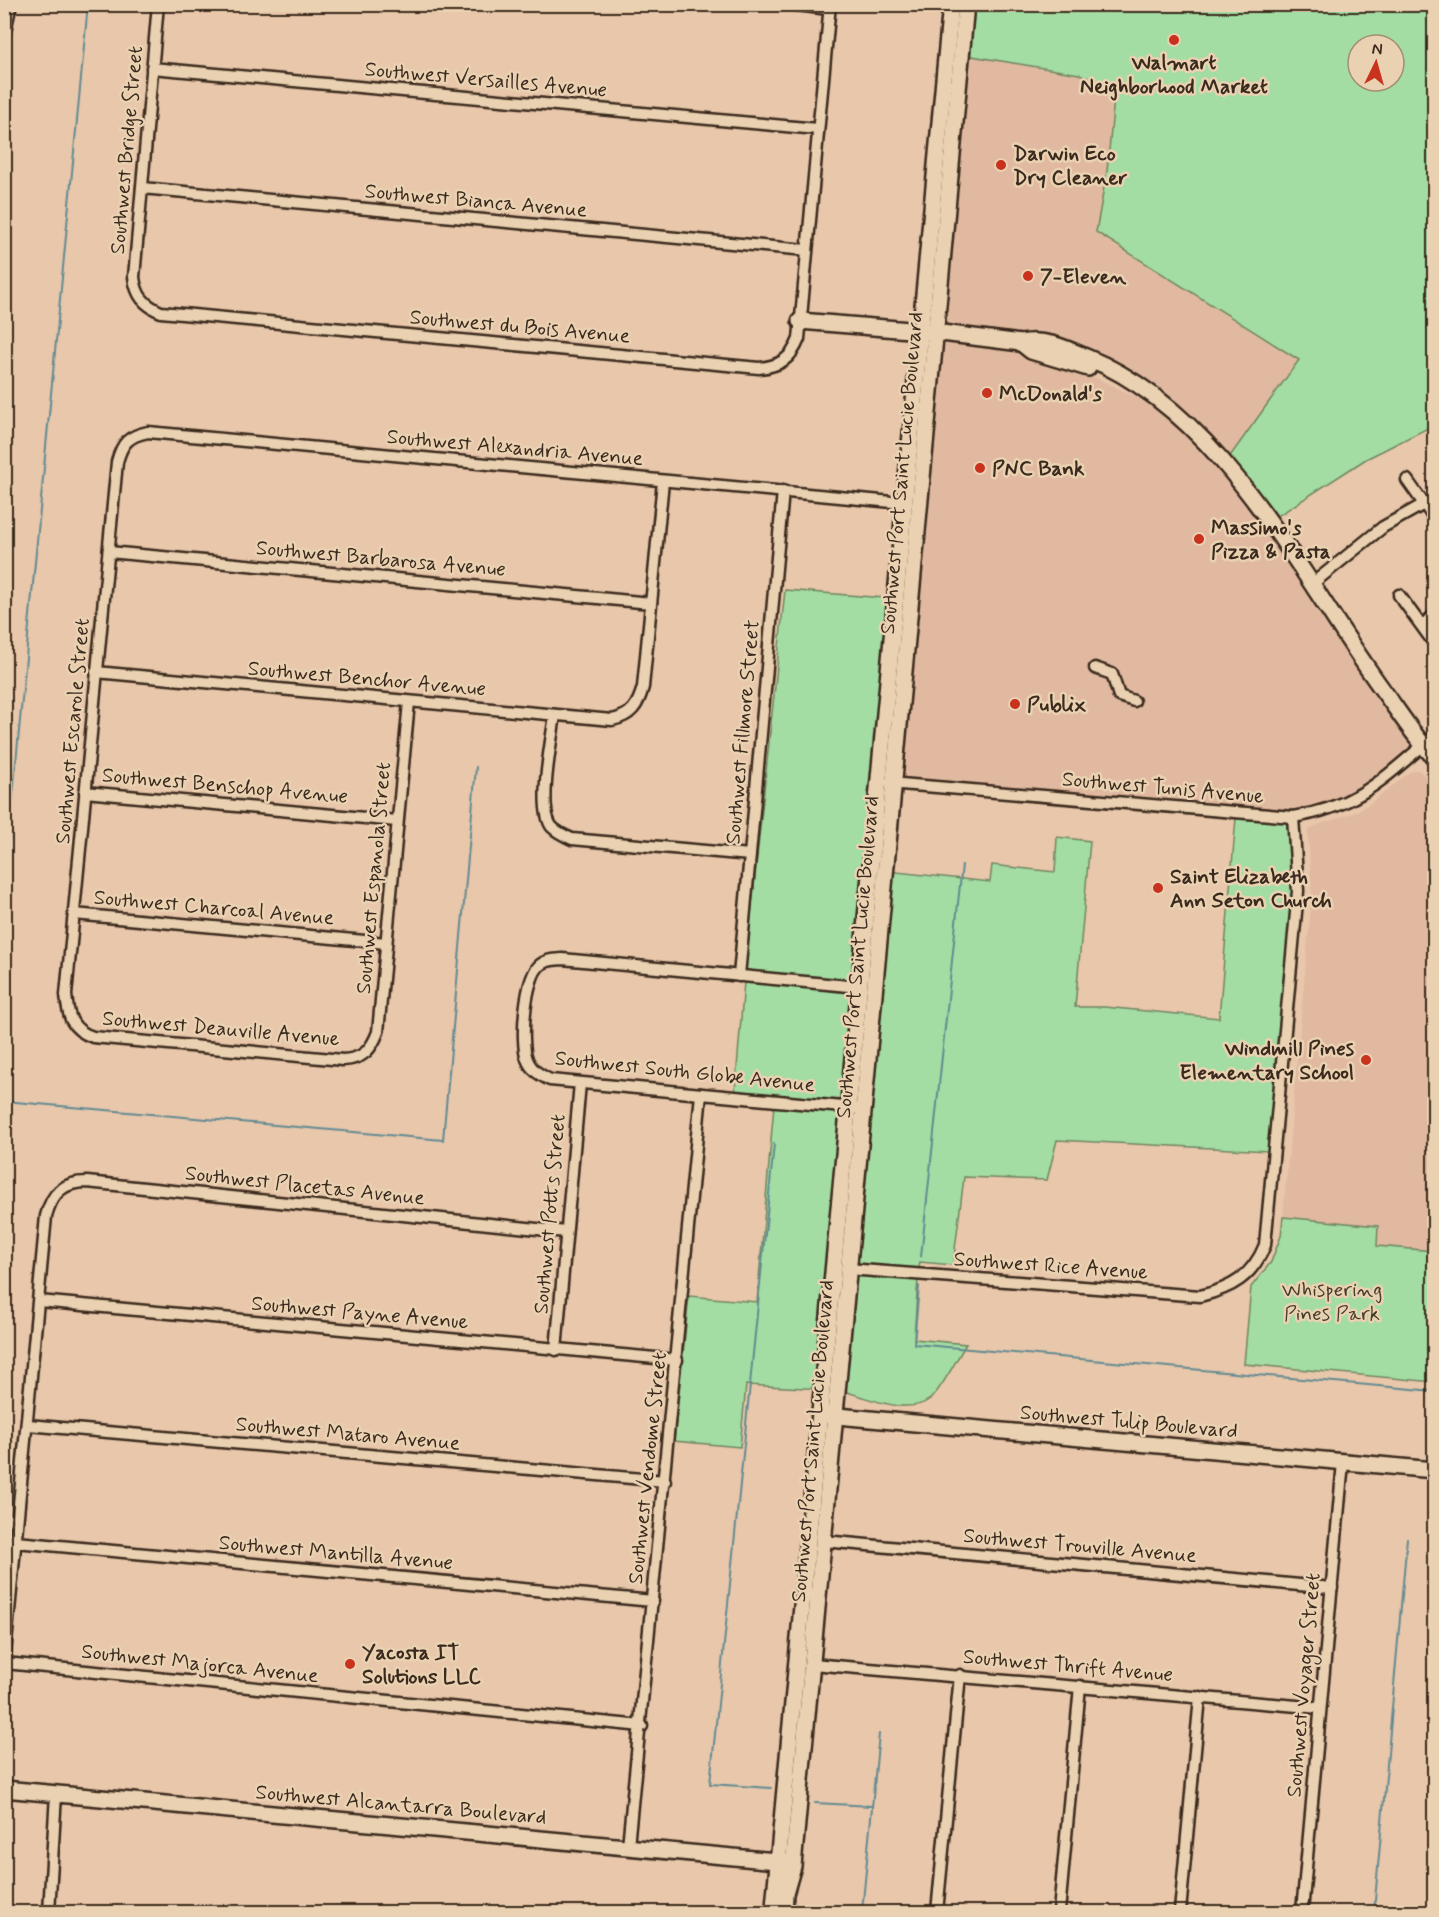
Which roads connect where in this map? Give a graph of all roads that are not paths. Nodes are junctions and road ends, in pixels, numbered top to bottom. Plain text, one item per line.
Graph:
1 (11, 4) edge
2 (158, 4) edge
3 (788, 4) edge
4 (951, 4) edge
5 (966, 4) edge
6 (830, 7) edge
7 (4, 35) edge
8 (947, 53) junction
9 (152, 68) junction
10 (959, 84) junction
11 (817, 129) junction
12 (142, 188) junction
13 (807, 250) junction
14 (140, 297) joint
15 (800, 321) junction
16 (926, 332) junction
17 (125, 441) joint
18 (1407, 480) dead end
19 (663, 481) junction
20 (783, 491) junction
21 (903, 503) junction
22 (1424, 504) junction
23 (1434, 518) edge
24 (917, 535) junction
25 (108, 552) junction
26 (1312, 584) junction
27 (1399, 595) dead end
28 (651, 603) junction
29 (1434, 615) edge
30 (1423, 625) junction
31 (1434, 643) edge
32 (1095, 668) dead end
33 (96, 672) junction
34 (409, 702) junction
35 (1134, 702) dead end
36 (555, 715) junction
37 (1429, 741) edge
38 (1434, 758) edge
39 (887, 783) junction
40 (85, 792) junction
41 (1293, 817) junction
42 (397, 821) junction
43 (750, 855) junction
44 (74, 914) junction
45 (386, 943) junction
46 (739, 976) junction
47 (859, 987) junction
48 (73, 1026) joint
49 (366, 1053) joint
50 (580, 1083) junction
51 (701, 1094) junction
52 (856, 1108) junction
53 (566, 1232) junction
54 (848, 1269) junction
55 (39, 1301) junction
56 (556, 1350) junction
57 (677, 1360) junction
58 (820, 1414) junction
59 (837, 1415) junction
60 (28, 1425) junction
61 (1343, 1462) junction
62 (1434, 1470) edge
63 (665, 1480) junction
64 (824, 1541) junction
65 (16, 1542) junction
66 (1332, 1588) junction
67 (653, 1601) junction
68 (5, 1664) edge
69 (812, 1664) junction
70 (960, 1675) junction
71 (1080, 1686) junction
72 (1200, 1697) junction
73 (1320, 1708) junction
74 (642, 1726) junction
75 (4, 1789) edge
76 (56, 1794) junction
77 (628, 1846) junction
78 (786, 1862) junction
79 (50, 1912) edge
80 (773, 1912) edge
81 (784, 1912) edge
82 (937, 1912) edge
83 (1059, 1912) edge
84 (1180, 1912) edge
85 (1302, 1912) edge

1 - 7 street
2 - 9 street, Southwest Bridge Street
3 - 6 street
4 - 8 main road, Southwest Port Saint Lucie Boulevard
5 - 10 main road, Southwest Port Saint Lucie Boulevard
6 - 11 street, Southwest du Bois Avenue
8 - 10 main road
8 - 16 main road, Southwest Port Saint Lucie Boulevard
9 - 11 street, Southwest Versailles Avenue
9 - 12 street, Southwest Bridge Street
10 - 16 main road, Southwest Port Saint Lucie Boulevard
11 - 13 street, Southwest du Bois Avenue
12 - 13 street, Southwest Bianca Avenue
12 - 14 street, Southwest Bridge Street
13 - 15 street, Southwest du Bois Avenue
14 - 15 street, Southwest du Bois Avenue
15 - 16 main road
16 - 21 main road, Southwest Port Saint Lucie Boulevard
16 - 24 main road, Southwest Port Saint Lucie Boulevard
16 - 26 main road
17 - 19 street, Southwest Alexandria Avenue
17 - 25 street, Southwest Escarole Street
18 - 22 street
19 - 20 street, Southwest Alexandria Avenue
19 - 28 street
20 - 21 street, Southwest Alexandria Avenue
20 - 43 street, Southwest Fillmore Street
21 - 24 main road
21 - 39 main road, Southwest Port Saint Lucie Boulevard
22 - 23 street
22 - 26 street
24 - 39 main road, Southwest Port Saint Lucie Boulevard
25 - 28 street, Southwest Barbarosa Avenue
25 - 33 street, Southwest Escarole Street
26 - 37 main road
27 - 30 street
28 - 36 street, Southwest Benchor Avenue
29 - 30 street
30 - 31 street
32 - 35 street
33 - 34 street, Southwest Benchor Avenue
33 - 40 street, Southwest Escarole Street
34 - 36 street, Southwest Benchor Avenue
34 - 42 street, Southwest Espanola Street
36 - 43 street
37 - 38 main road
37 - 41 street, Southwest Tunis Avenue
39 - 41 street, Southwest Tunis Avenue
39 - 47 main road, Southwest Port Saint Lucie Boulevard
39 - 52 main road, Southwest Port Saint Lucie Boulevard
40 - 42 street, Southwest Benschop Avenue
40 - 44 street, Southwest Escarole Street
41 - 54 street, Southwest Rice Avenue
42 - 45 street, Southwest Espanola Street
43 - 46 street, Southwest Fillmore Street
44 - 45 street, Southwest Charcoal Avenue
44 - 48 street, Southwest Escarole Street
45 - 49 street, Southwest Espanola Street
46 - 47 street
46 - 50 street, Southwest South Globe Avenue
47 - 52 main road, Southwest Port Saint Lucie Boulevard
48 - 49 street, Southwest Deauville Avenue
50 - 51 street, Southwest South Globe Avenue
50 - 53 street, Southwest Potts Street
51 - 52 street, Southwest South Globe Avenue
51 - 57 street, Southwest Vendome Street
52 - 54 main road, Southwest Port Saint Lucie Boulevard
52 - 58 main road, Southwest Port Saint Lucie Boulevard
53 - 55 street, Southwest Placetas Avenue
53 - 56 street, Southwest Potts Street
54 - 59 main road, Southwest Port Saint Lucie Boulevard
55 - 56 street, Southwest Payne Avenue
55 - 60 street
56 - 57 street, Southwest Payne Avenue
57 - 63 street, Southwest Vendome Street
58 - 59 main road, Southwest Tulip Boulevard
58 - 78 main road, Southwest Port Saint Lucie Boulevard
59 - 61 main road, Southwest Tulip Boulevard
59 - 64 main road, Southwest Port Saint Lucie Boulevard
60 - 63 street, Southwest Mataro Avenue
60 - 65 street
61 - 62 main road, Southwest Tulip Boulevard
61 - 66 street, Southwest Voyager Street
63 - 67 street, Southwest Vendome Street
64 - 66 street, Southwest Trouville Avenue
64 - 69 main road, Southwest Port Saint Lucie Boulevard
65 - 67 street, Southwest Mantilla Avenue
65 - 68 street
66 - 73 street, Southwest Voyager Street
67 - 74 street, Southwest Vendome Street
68 - 74 street, Southwest Majorca Avenue
69 - 70 street, Southwest Thrift Avenue
69 - 78 main road, Southwest Port Saint Lucie Boulevard
70 - 71 street, Southwest Thrift Avenue
70 - 82 street
71 - 72 street, Southwest Thrift Avenue
71 - 83 street
72 - 73 street, Southwest Thrift Avenue
72 - 84 street
73 - 85 street, Southwest Voyager Street
74 - 77 street, Southwest Vendome Street
75 - 76 main road, Southwest Alcantarra Boulevard
76 - 77 main road, Southwest Alcantarra Boulevard
76 - 79 street
77 - 78 main road, Southwest Alcantarra Boulevard
78 - 80 main road, Southwest Port Saint Lucie Boulevard
78 - 81 main road, Southwest Port Saint Lucie Boulevard

